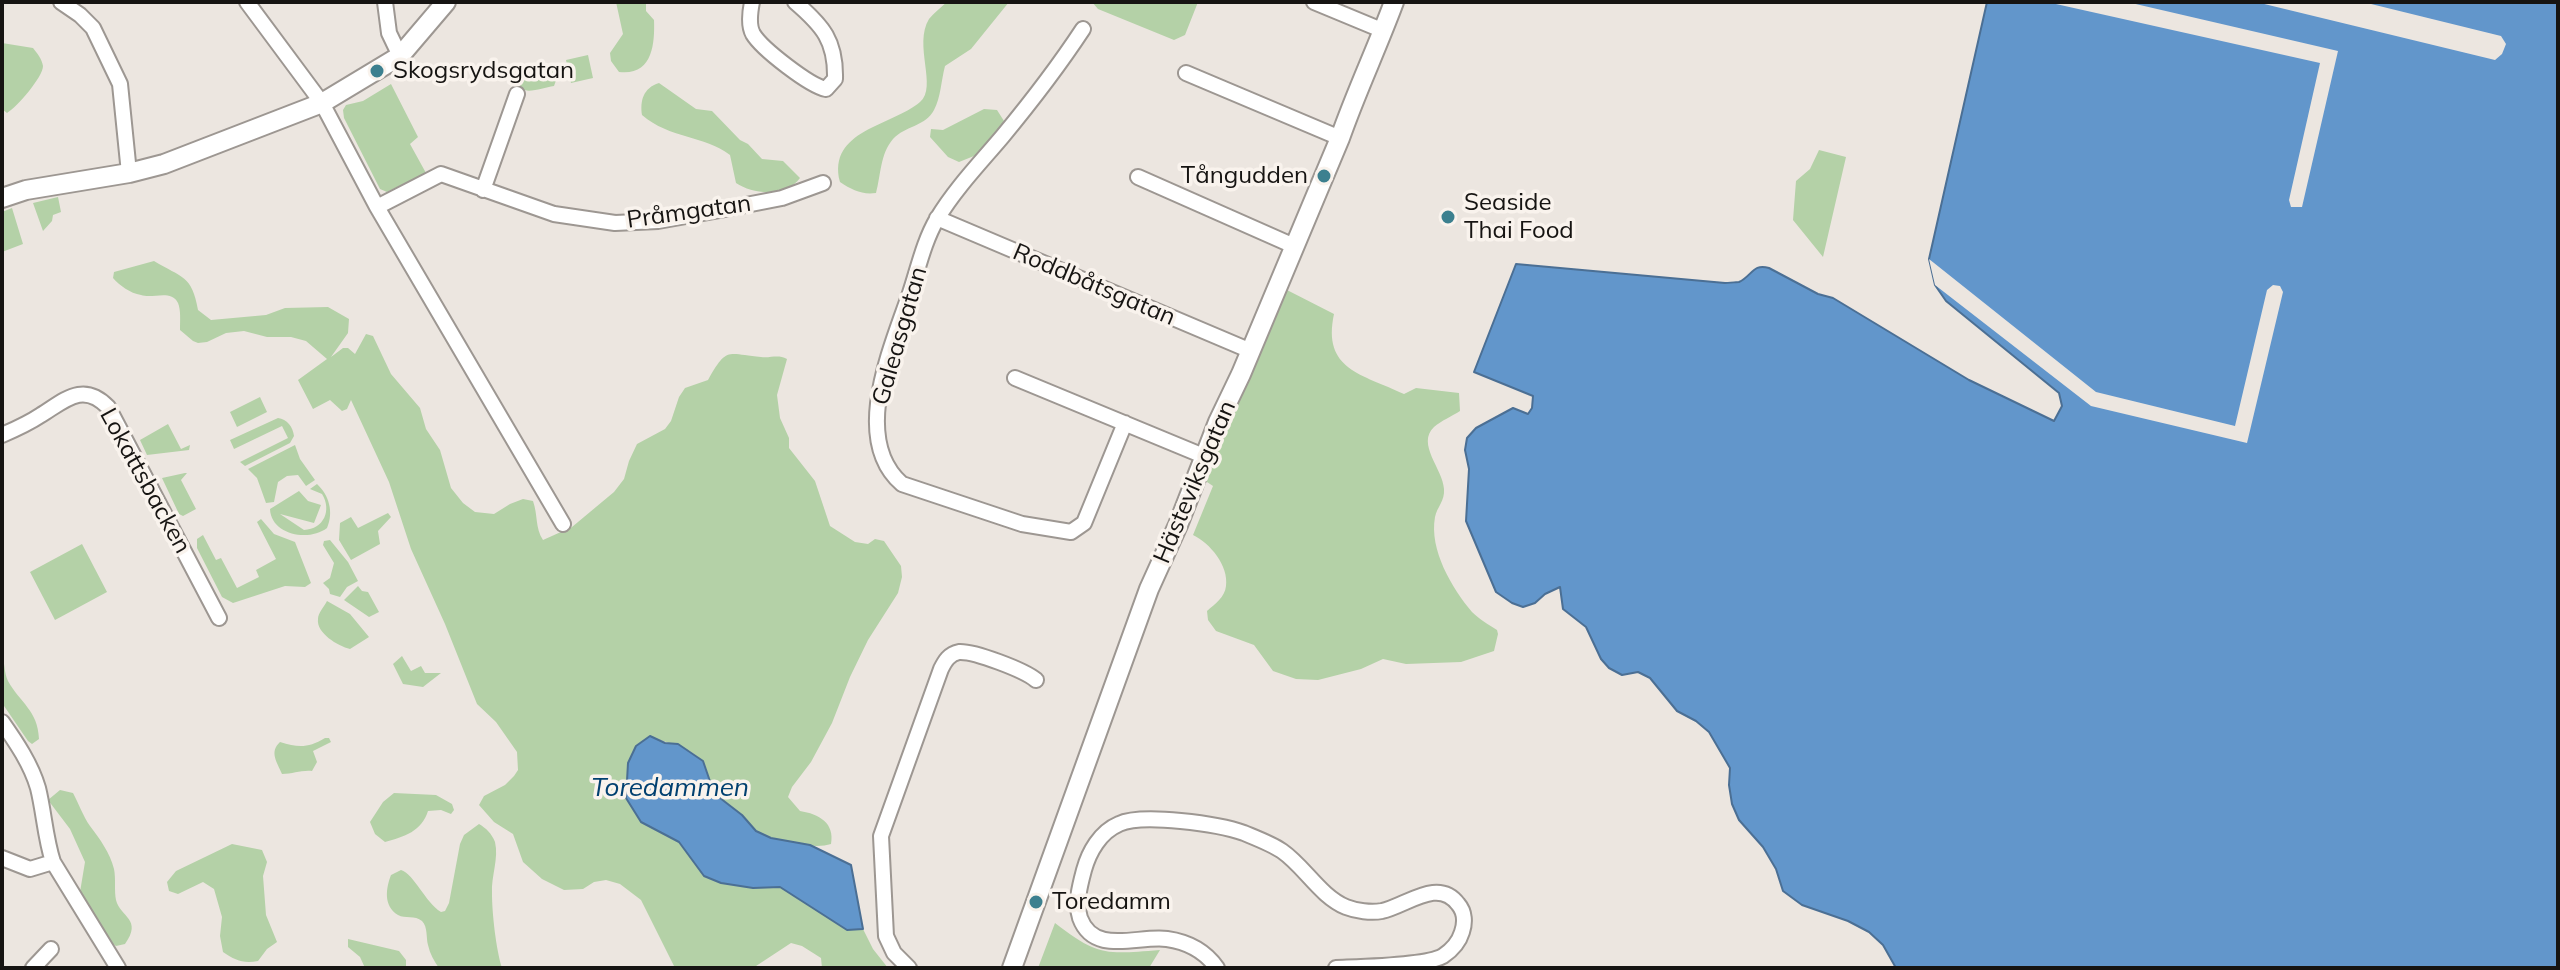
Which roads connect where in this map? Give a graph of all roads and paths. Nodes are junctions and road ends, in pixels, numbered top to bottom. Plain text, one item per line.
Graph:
1 (61, 2) edge
2 (247, 2) edge
3 (385, 2) edge
4 (446, 2) edge
5 (752, 2) edge
6 (795, 2) edge
7 (1314, 2) edge
8 (1394, 2) edge
9 (1083, 29) dead end
10 (1384, 31) junction
11 (400, 56) junction
12 (1186, 73) dead end
13 (517, 94) dead end
14 (322, 103) junction
15 (1340, 138) junction
16 (129, 173) junction
17 (1138, 177) dead end
18 (823, 183) dead end
19 (483, 190) junction
20 (2, 198) edge
21 (377, 207) junction
22 (937, 218) junction
23 (1294, 246) junction
24 (1251, 351) junction
25 (1015, 378) dead end
26 (1125, 423) junction
27 (2, 435) edge
28 (1206, 457) junction
29 (563, 524) dead end
30 (219, 618) dead end
31 (1036, 680) dead end
32 (2, 722) edge
33 (2, 858) edge
34 (53, 862) junction
35 (51, 949) dead end
36 (33, 968) edge
37 (118, 968) edge
38 (909, 968) edge
39 (1012, 968) edge
40 (1217, 968) edge
41 (1336, 968) edge

1 - 16 street
2 - 14 street
3 - 11 street
4 - 11 street
5 - 6 street
7 - 10 street
8 - 10 street, Hästeviksgatan
9 - 22 street, Galeasgatan
10 - 15 street, Hästeviksgatan
11 - 14 street
12 - 15 street
13 - 19 street
14 - 16 street
14 - 21 street
15 - 23 street, Hästeviksgatan
16 - 20 street
17 - 23 street
18 - 19 street, Pråmgatan
19 - 21 street, Pråmgatan
21 - 29 street
22 - 24 street, Roddbåtsgatan
22 - 26 street, Galeasgatan
23 - 24 street, Hästeviksgatan
24 - 28 street, Hästeviksgatan
25 - 26 street
26 - 28 street
27 - 30 street, Lokattsbacken
28 - 39 street, Hästeviksgatan
31 - 38 street
32 - 34 street
33 - 34 street
34 - 37 street
35 - 36 street
40 - 41 street

